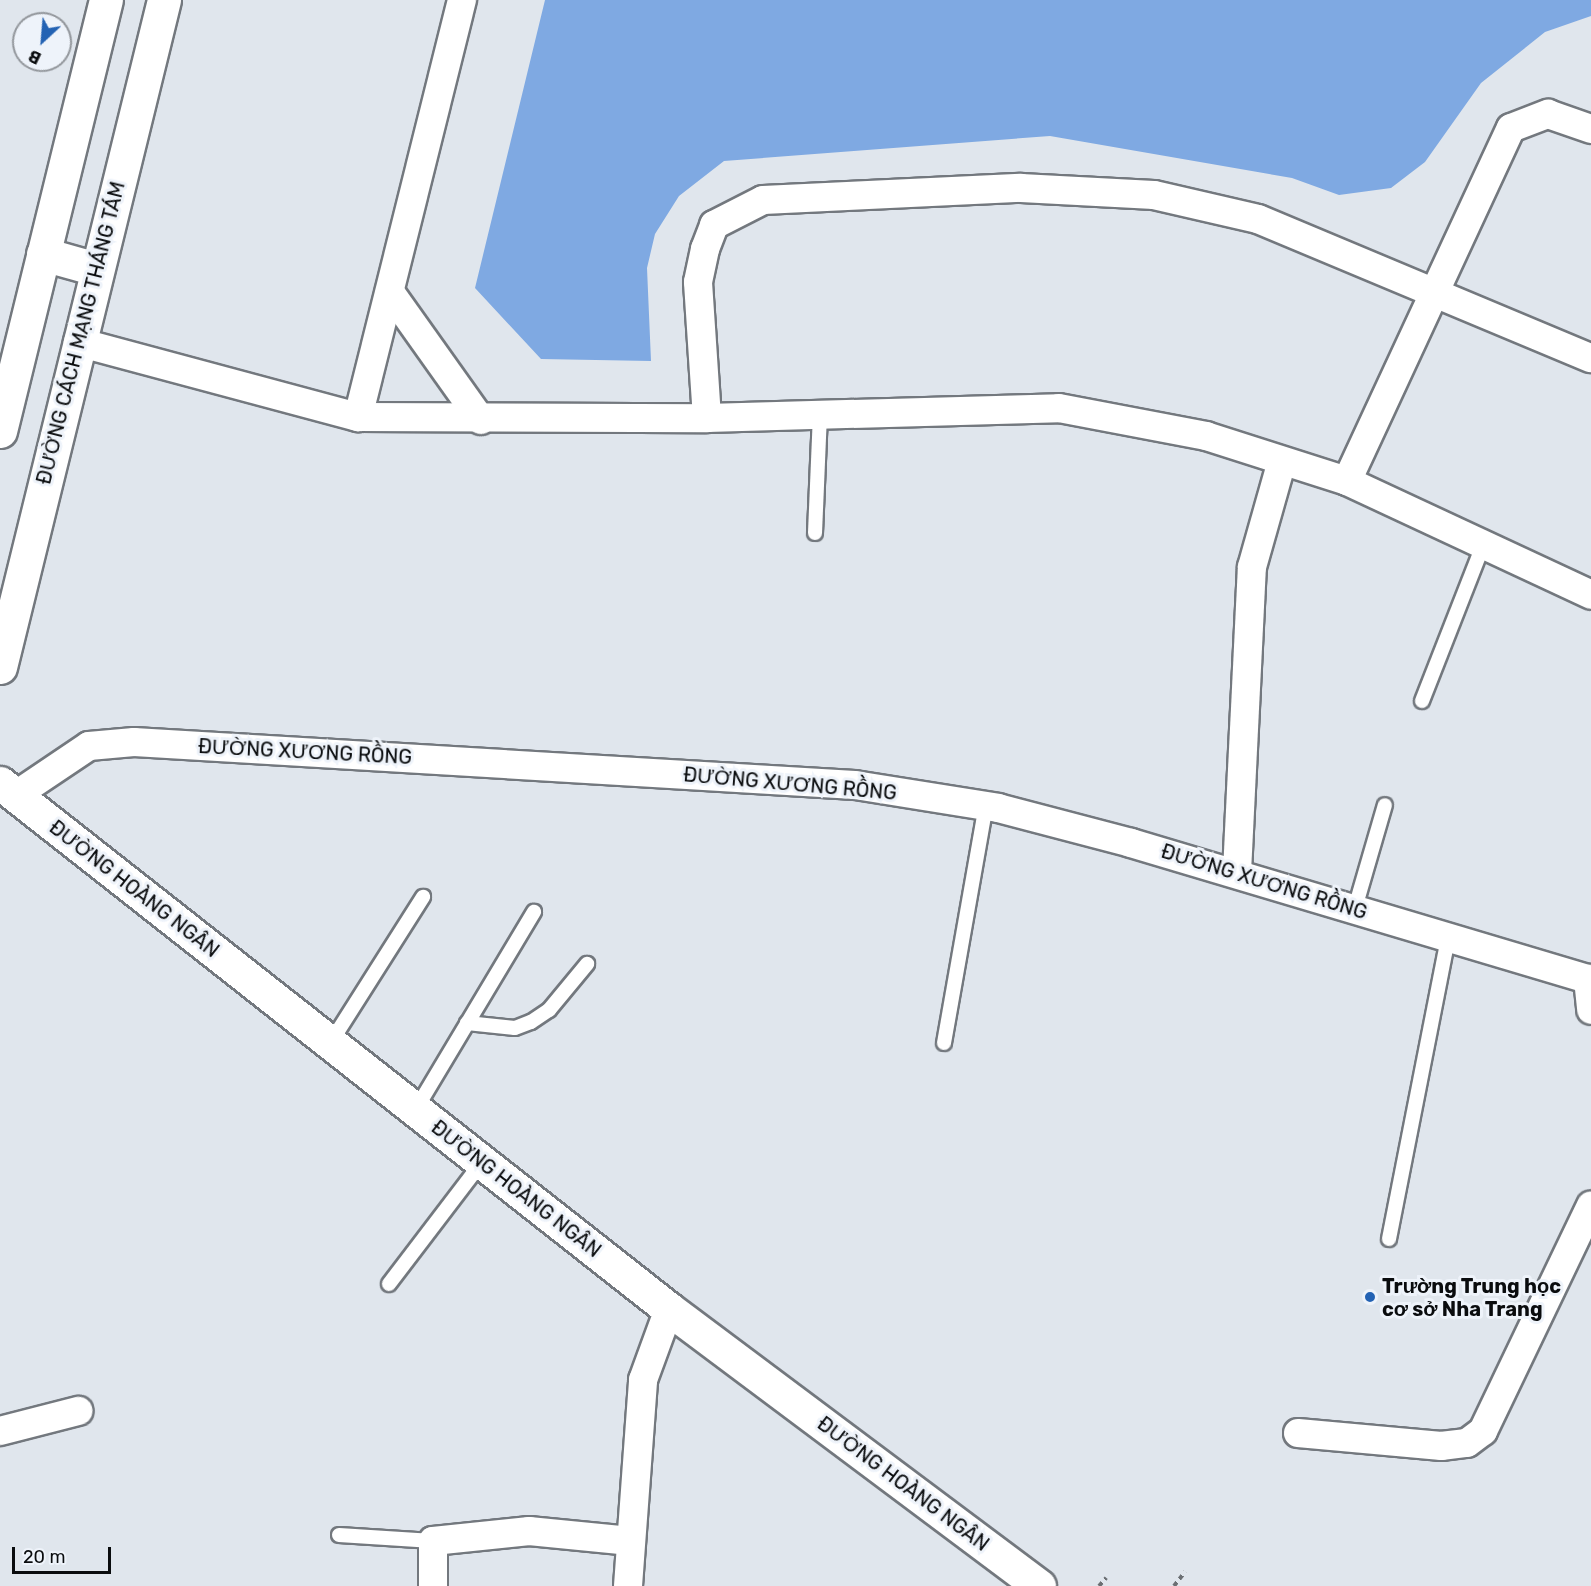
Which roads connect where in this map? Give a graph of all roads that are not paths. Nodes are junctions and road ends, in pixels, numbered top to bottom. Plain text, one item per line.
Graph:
1 (106, 0) edge
2 (164, 0) edge
3 (462, 0) edge
4 (1591, 129) edge
5 (43, 254) junction
6 (96, 269) junction
7 (1434, 289) junction
8 (390, 292) junction
9 (78, 342) junction
10 (1591, 357) edge
11 (820, 413) junction
12 (358, 417) junction
13 (707, 418) junction
14 (481, 420) junction
15 (0, 431) edge
16 (1282, 460) junction
17 (1347, 481) junction
18 (815, 533) dead end
19 (1484, 543) junction
20 (1591, 596) edge
21 (0, 667) edge
22 (1422, 701) dead end
23 (8, 789) edge
24 (1385, 805) dead end
25 (986, 806) junction
26 (1237, 872) junction
27 (423, 897) dead end
28 (1355, 908) junction
29 (534, 912) dead end
30 (1448, 938) junction
31 (587, 964) dead end
32 (1589, 979) edge
33 (1591, 1010) edge
34 (467, 1023) junction
35 (331, 1042) junction
36 (944, 1043) dead end
37 (416, 1109) junction
38 (482, 1162) junction
39 (1591, 1206) edge
40 (1389, 1239) dead end
41 (389, 1284) dead end
42 (669, 1309) junction
43 (78, 1411) dead end
44 (0, 1431) edge
45 (1298, 1433) dead end
46 (339, 1535) dead end
47 (433, 1541) junction
48 (632, 1541) junction
49 (433, 1586) edge
50 (628, 1586) edge
51 (1039, 1586) edge

1 - 5 main road
2 - 6 main road, ĐƯỜNG CÁCH MẠNG THÁNG TÁM
3 - 8 street
4 - 7 street
5 - 6 main road
5 - 15 main road
6 - 9 main road, ĐƯỜNG CÁCH MẠNG THÁNG TÁM
7 - 10 street
7 - 13 street
7 - 17 street
8 - 12 street
8 - 14 street
9 - 12 street
9 - 21 main road, ĐƯỜNG CÁCH MẠNG THÁNG TÁM
11 - 13 street
11 - 16 street
11 - 18 lane
12 - 14 street
13 - 14 street
16 - 17 street
16 - 26 street
17 - 19 street
19 - 20 street
19 - 22 lane
23 - 25 street, ĐƯỜNG XƯƠNG RỒNG
23 - 35 main road, ĐƯỜNG HOÀNG NGÂN
24 - 28 lane
25 - 26 street, ĐƯỜNG XƯƠNG RỒNG
25 - 36 lane
26 - 28 street, ĐƯỜNG XƯƠNG RỒNG
27 - 35 lane
28 - 30 street, ĐƯỜNG XƯƠNG RỒNG
29 - 34 lane
30 - 32 street, ĐƯỜNG XƯƠNG RỒNG
30 - 40 lane
31 - 34 lane
32 - 33 street
34 - 37 lane
35 - 37 main road, ĐƯỜNG HOÀNG NGÂN
37 - 38 main road, ĐƯỜNG HOÀNG NGÂN
38 - 41 lane
38 - 42 main road, ĐƯỜNG HOÀNG NGÂN
39 - 45 street
42 - 48 street
42 - 51 main road, ĐƯỜNG HOÀNG NGÂN
43 - 44 street
46 - 47 lane
47 - 48 street
47 - 49 street
48 - 50 street

